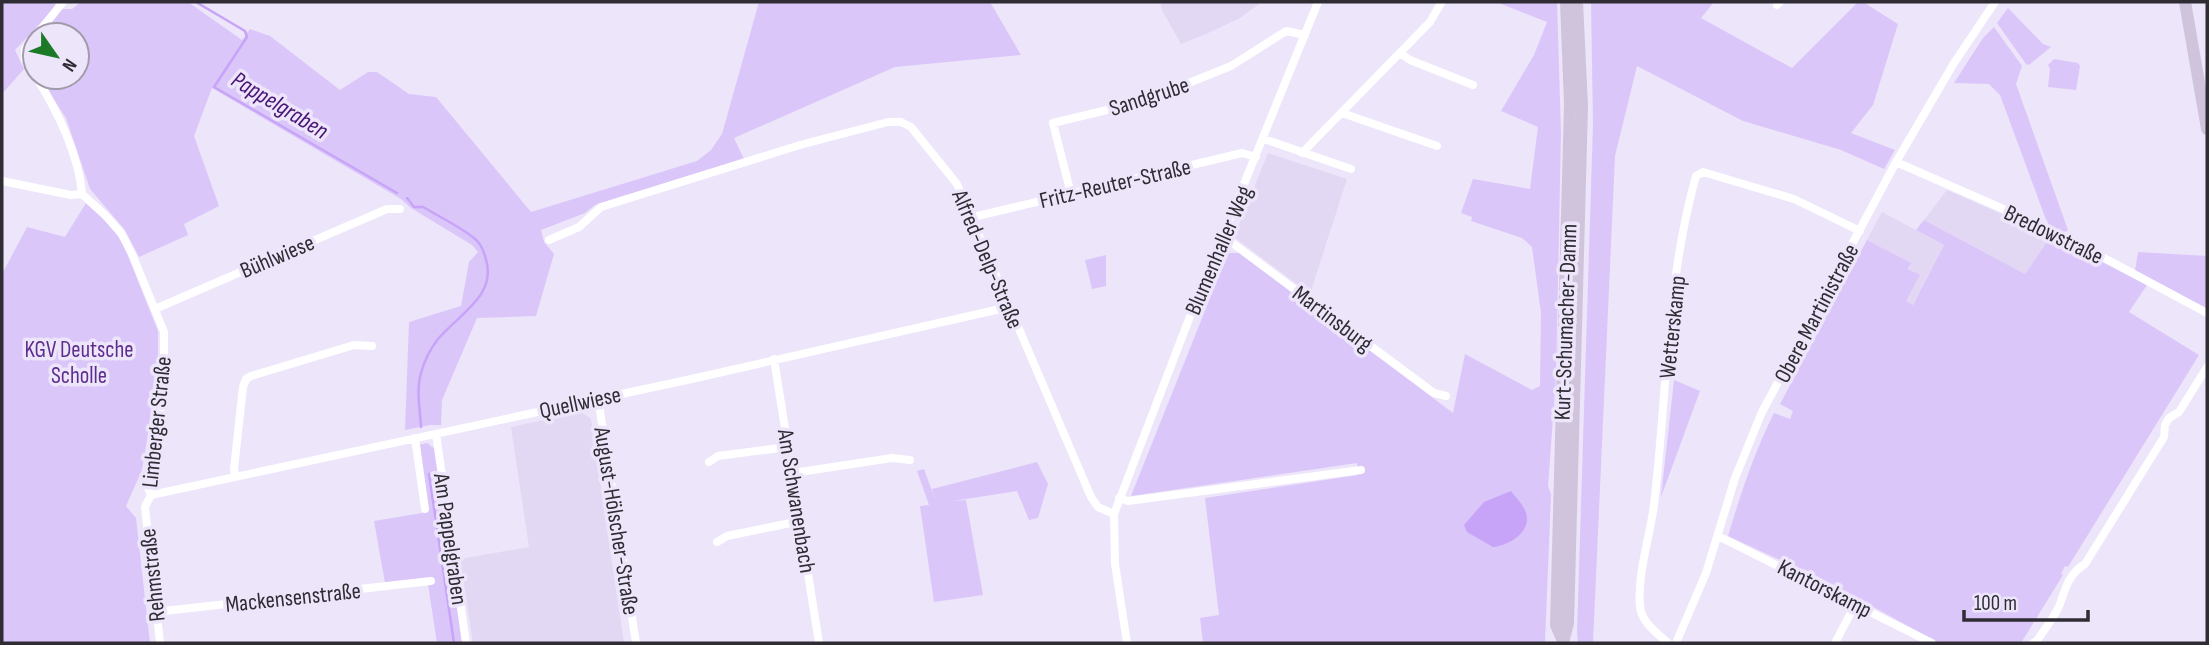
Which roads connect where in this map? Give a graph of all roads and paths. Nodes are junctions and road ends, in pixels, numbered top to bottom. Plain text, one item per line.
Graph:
1 (63, 2) edge
2 (1318, 2) edge
3 (1566, 2) edge
4 (1577, 2) edge
5 (1995, 2) edge
6 (2185, 2) edge
7 (1441, 4) dead end
8 (48, 21) edge
9 (1305, 35) junction
10 (1400, 53) junction
11 (1473, 85) dead end
12 (45, 91) edge
13 (1342, 113) junction
14 (2207, 129) edge
15 (1264, 139) junction
16 (1437, 146) dead end
17 (1303, 153) junction
18 (1256, 157) junction
19 (1896, 162) junction
20 (1351, 169) dead end
21 (1686, 172) dead end
22 (1696, 176) junction
23 (2, 181) edge
24 (82, 194) junction
25 (1071, 194) junction
26 (400, 209) dead end
27 (972, 217) junction
28 (1860, 231) junction
29 (1223, 236) junction
30 (549, 240) dead end
31 (1009, 307) junction
32 (155, 309) junction
33 (2207, 313) edge
34 (373, 346) dead end
35 (774, 359) junction
36 (2207, 367) edge
37 (1446, 396) dead end
38 (598, 398) junction
39 (436, 434) junction
40 (415, 438) junction
41 (788, 447) junction
42 (910, 460) dead end
43 (709, 462) dead end
44 (1361, 471) dead end
45 (793, 473) junction
46 (235, 476) junction
47 (150, 495) junction
48 (1119, 498) junction
49 (145, 507) joint
50 (425, 509) dead end
51 (1114, 514) junction
52 (800, 521) junction
53 (1718, 536) junction
54 (717, 541) dead end
55 (431, 581) dead end
56 (1856, 603) junction
57 (155, 612) junction
58 (1563, 642) edge
59 (160, 643) edge
60 (466, 643) edge
61 (636, 643) edge
62 (819, 643) edge
63 (1127, 643) edge
64 (1668, 643) edge
65 (1676, 643) edge
66 (1835, 643) edge
67 (1932, 643) edge
68 (2033, 643) edge

1 - 8 street
2 - 9 street, Blumenhaller Weg
3 - 58 main road, Kurt-Schumacher-Damm
4 - 58 main road, Kurt-Schumacher-Damm
5 - 19 street, Obere Martinistraße
6 - 14 main road
7 - 10 street
9 - 15 street, Blumenhaller Weg
9 - 25 street, Sandgrube
10 - 11 street
10 - 13 street
12 - 24 street
13 - 16 street
13 - 17 street
15 - 17 street
15 - 18 street, Blumenhaller Weg
17 - 20 street
18 - 25 street, Fritz-Reuter-Straße
18 - 29 street, Blumenhaller Weg
19 - 28 street, Obere Martinistraße
19 - 33 street, Bredowstraße
21 - 22 street
22 - 28 street
22 - 64 street, Wetterskamp
23 - 24 street
24 - 32 street, Limberger Straße
25 - 27 street, Fritz-Reuter-Straße
26 - 32 street, Bühlwiese
27 - 30 street, Alfred-Delp-Straße
27 - 31 street, Alfred-Delp-Straße
28 - 53 street, Obere Martinistraße
29 - 37 street, Martinsburg
29 - 48 street, Blumenhaller Weg
31 - 35 street, Quellwiese
31 - 51 street, Alfred-Delp-Straße
32 - 47 street, Limberger Straße
34 - 46 street
35 - 38 street, Quellwiese
35 - 41 street, Am Schwanenbach
36 - 68 street
38 - 39 street, Quellwiese
38 - 61 street, August-Hölscher-Straße
39 - 40 street, Quellwiese
39 - 60 street, Am Pappelgraben
40 - 46 street, Quellwiese
40 - 50 street
41 - 43 street
41 - 45 street, Am Schwanenbach
42 - 45 street
44 - 48 street
45 - 52 street, Am Schwanenbach
46 - 47 street, Quellwiese
47 - 49 street, Limberger Straße
48 - 51 street, Blumenhaller Weg
49 - 57 street, Rehmstraße
51 - 63 street, Blumenhaller Weg
52 - 54 street
52 - 62 street, Am Schwanenbach
53 - 56 street, Kantorskamp
53 - 65 street, Obere Martinistraße
55 - 57 street, Mackensenstraße
56 - 66 street
56 - 67 street, Kantorskamp
57 - 59 street, Rehmstraße

